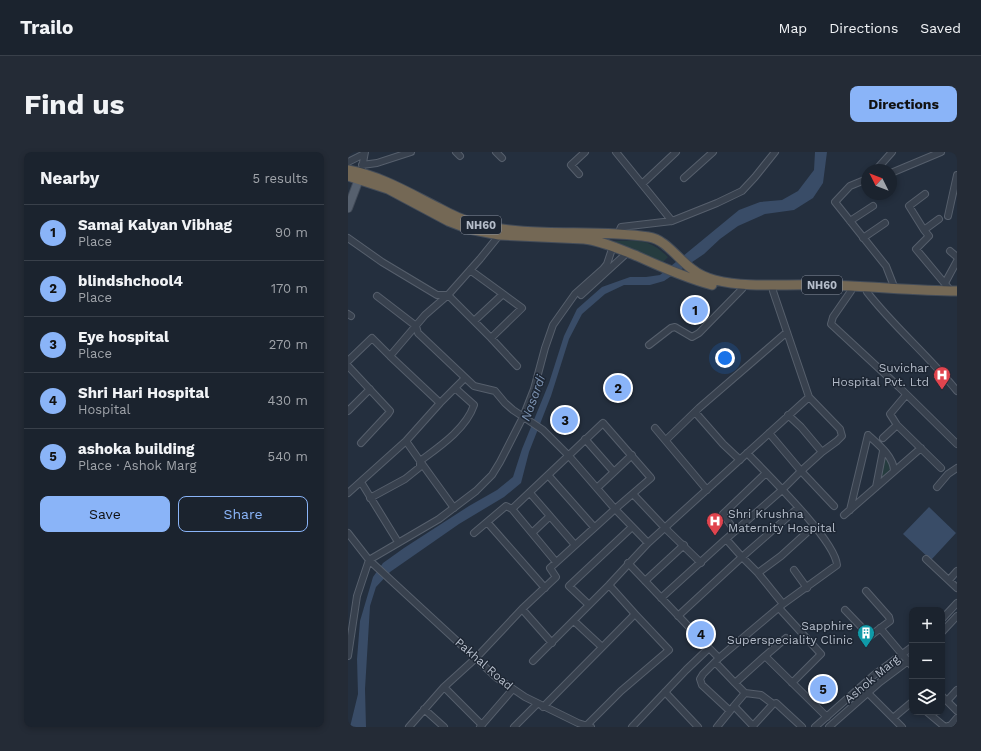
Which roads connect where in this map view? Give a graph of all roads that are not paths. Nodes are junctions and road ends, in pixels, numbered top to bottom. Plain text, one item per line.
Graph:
1 (410, 152) edge
2 (496, 152) edge
3 (585, 152) edge
4 (616, 152) edge
5 (676, 152) edge
6 (713, 152) edge
7 (775, 152) edge
8 (892, 152) edge
9 (941, 152) edge
10 (364, 153) edge
11 (928, 154) edge
12 (502, 158) dead end
13 (348, 162) edge
14 (881, 164) edge
15 (348, 170) edge
16 (897, 170) edge
17 (360, 172) junction
18 (579, 174) dead end
19 (957, 175) edge
20 (348, 176) edge
21 (684, 178) dead end
22 (861, 181) edge
23 (642, 184) junction
24 (925, 194) dead end
25 (873, 206) dead end
26 (348, 208) edge
27 (948, 216) dead end
28 (939, 218) dead end
29 (672, 221) junction
30 (850, 221) junction
31 (885, 223) dead end
32 (924, 230) junction
33 (501, 232) junction
34 (622, 234) junction
35 (348, 238) edge
36 (863, 238) junction
37 (613, 246) junction
38 (950, 251) dead end
39 (628, 252) junction
40 (957, 257) edge
41 (957, 261) edge
42 (470, 270) junction
43 (944, 283) junction
44 (773, 288) junction
45 (742, 289) junction
46 (851, 289) junction
47 (895, 289) junction
48 (867, 292) junction
49 (955, 293) edge
50 (503, 294) junction
51 (448, 295) junction
52 (377, 296) dead end
53 (569, 302) junction
54 (474, 322) junction
55 (416, 326) junction
56 (787, 332) junction
57 (491, 338) junction
58 (649, 345) dead end
59 (390, 356) junction
60 (348, 361) edge
61 (348, 366) edge
62 (517, 366) dead end
63 (465, 378) junction
64 (455, 388) junction
65 (370, 389) junction
66 (957, 391) edge
67 (906, 395) junction
68 (809, 396) junction
69 (440, 403) junction
70 (348, 411) edge
71 (695, 412) junction
72 (788, 415) junction
73 (525, 418) junction
74 (897, 425) junction
75 (655, 428) dead end
76 (768, 434) junction
77 (883, 438) dead end
78 (585, 440) junction
79 (666, 440) junction
80 (406, 441) junction
81 (361, 443) dead end
82 (957, 444) edge
83 (921, 448) junction
84 (883, 451) junction
85 (822, 452) junction
86 (747, 453) junction
87 (632, 455) junction
88 (569, 456) junction
89 (740, 460) junction
90 (420, 462) junction
91 (941, 468) dead end
92 (957, 468) edge
93 (801, 471) junction
94 (894, 471) junction
95 (614, 472) junction
96 (766, 473) junction
97 (548, 475) junction
98 (361, 482) junction
99 (876, 487) junction
100 (937, 487) dead end
101 (597, 488) junction
102 (707, 490) junction
103 (782, 490) junction
104 (530, 492) junction
105 (348, 493) edge
106 (633, 494) junction
107 (370, 498) junction
108 (834, 506) dead end
109 (454, 508) junction
110 (798, 508) junction
111 (512, 509) junction
112 (615, 509) junction
113 (850, 510) junction
114 (844, 515) dead end
115 (550, 516) junction
116 (487, 522) junction
117 (814, 526) junction
118 (594, 527) junction
119 (632, 527) junction
120 (665, 528) junction
121 (735, 531) junction
122 (474, 533) dead end
123 (532, 533) junction
124 (348, 534) edge
125 (726, 539) junction
126 (398, 542) junction
127 (648, 544) junction
128 (575, 545) junction
129 (684, 545) junction
130 (742, 557) junction
131 (926, 560) dead end
132 (371, 561) junction
133 (556, 562) junction
134 (628, 563) junction
135 (701, 563) junction
136 (794, 570) dead end
137 (957, 571) edge
138 (758, 573) junction
139 (949, 580) junction
140 (645, 581) junction
141 (609, 585) junction
142 (545, 588) junction
143 (807, 588) junction
144 (957, 588) edge
145 (866, 591) dead end
146 (661, 598) junction
147 (957, 603) edge
148 (589, 605) junction
149 (781, 606) junction
150 (522, 609) junction
151 (845, 610) dead end
152 (635, 614) junction
153 (678, 616) junction
154 (945, 616) edge
155 (957, 616) edge
156 (574, 621) junction
157 (350, 625) edge
158 (880, 628) junction
159 (945, 629) edge
160 (786, 638) dead end
161 (552, 643) junction
162 (602, 647) junction
163 (709, 648) junction
164 (909, 649) edge
165 (903, 654) junction
166 (348, 656) edge
167 (765, 656) junction
168 (476, 658) junction
169 (717, 660) junction
170 (909, 660) edge
171 (533, 661) dead end
172 (909, 663) edge
173 (735, 683) junction
174 (792, 683) junction
175 (444, 687) junction
176 (512, 690) junction
177 (957, 690) edge
178 (665, 692) junction
179 (745, 693) junction
180 (868, 693) junction
181 (945, 697) edge
182 (945, 699) edge
183 (773, 704) junction
184 (540, 705) junction
185 (909, 705) edge
186 (424, 708) junction
187 (732, 708) junction
188 (957, 711) edge
189 (931, 715) edge
190 (827, 717) junction
191 (893, 718) junction
192 (957, 718) edge
193 (481, 726) edge
194 (589, 726) edge
195 (409, 727) edge
196 (444, 727) edge
197 (514, 727) edge
198 (632, 727) edge
199 (698, 727) edge
200 (717, 727) edge
201 (802, 727) edge
202 (815, 727) edge
203 (829, 727) edge
204 (902, 727) edge

1 - 17 street
2 - 12 street
3 - 18 street
4 - 23 street
5 - 23 street
6 - 21 street
7 - 29 street
8 - 14 street
9 - 11 street
10 - 13 street
10 - 17 street
11 - 16 street
15 - 17 highway, NH60
17 - 20 highway, NH60
17 - 26 main road
17 - 33 highway, NH60
19 - 27 street
22 - 30 street
23 - 29 street
24 - 32 street
25 - 30 street
28 - 32 street
29 - 34 street
30 - 36 street
31 - 36 street
32 - 43 street
33 - 34 highway, NH60
33 - 37 highway, NH60
33 - 42 street
34 - 44 highway, NH60
35 - 51 street
36 - 47 street
37 - 39 highway, NH60
37 - 53 street
38 - 40 street
39 - 45 highway, NH60
39 - 53 street
41 - 43 street
42 - 50 street
42 - 51 street
43 - 49 street
44 - 45 highway, NH60
44 - 46 highway, NH60
44 - 56 street
45 - 58 street
46 - 47 highway, NH60
46 - 48 highway, NH60
46 - 67 street
47 - 49 highway, NH60
48 - 49 highway, NH60
48 - 66 street
50 - 54 street
50 - 57 street
51 - 54 street
51 - 55 street
52 - 55 street
53 - 73 street
54 - 57 street
55 - 59 street
55 - 63 street
56 - 68 street
56 - 71 street
57 - 62 street
59 - 60 street
59 - 69 street
61 - 65 street
63 - 64 street
63 - 73 street
64 - 69 street
64 - 90 street
65 - 70 street
65 - 81 street
67 - 74 street
67 - 82 street
68 - 72 street
68 - 85 street
69 - 80 street
71 - 79 street
71 - 89 street
72 - 76 street
72 - 85 street
73 - 88 street
73 - 109 street
74 - 77 street
74 - 83 street
75 - 79 street
76 - 86 street
76 - 93 street
78 - 87 street
78 - 88 street
78 - 95 street
79 - 102 street
80 - 90 street
80 - 98 street
83 - 91 street
83 - 94 street
84 - 94 street
84 - 99 street
84 - 113 street
85 - 93 street
86 - 89 street
86 - 96 street
87 - 95 street
87 - 106 street
88 - 97 street
88 - 101 street
89 - 102 street
90 - 107 street
90 - 109 street
92 - 100 street
93 - 103 street
93 - 108 street
94 - 99 street
95 - 101 street
96 - 103 street
96 - 121 street
97 - 104 street
97 - 118 street
98 - 105 street
98 - 107 street
99 - 113 street
101 - 112 street
102 - 120 street
103 - 110 street
103 - 121 street
104 - 111 street
104 - 115 street
106 - 112 street
106 - 120 street
107 - 126 street
109 - 126 street
110 - 117 street
110 - 130 street
111 - 116 street
111 - 123 street
112 - 118 street
112 - 119 street
113 - 114 street
115 - 123 street
115 - 128 street
116 - 122 street
116 - 142 street
117 - 138 street
117 - 143 street
118 - 128 street
119 - 127 street
119 - 148 street
120 - 127 street
120 - 129 street
121 - 125 street
123 - 133 street
124 - 132 street
125 - 130 street
125 - 135 street
126 - 132 street
127 - 134 street
128 - 133 street
129 - 135 street
129 - 140 street
130 - 138 street
130 - 153 street
131 - 139 street
132 - 157 street
132 - 168 street, Pakhal Road
133 - 142 street
134 - 140 street
134 - 141 street
135 - 146 street
136 - 143 street
137 - 139 street
138 - 149 street
139 - 144 street
140 - 146 street
141 - 148 street
141 - 152 street
142 - 150 street
143 - 149 street
145 - 158 street
146 - 153 street
147 - 154 street
148 - 156 street
149 - 169 street
149 - 174 street
150 - 161 street
150 - 168 street
151 - 158 street
152 - 162 street
152 - 194 street
153 - 163 street
155 - 159 street
156 - 161 street
156 - 162 street
157 - 166 street
158 - 165 street
160 - 167 street
161 - 171 street
162 - 184 street
163 - 169 street
163 - 178 street
164 - 165 street, Ashok Marg
165 - 170 street
165 - 190 street, Ashok Marg
167 - 173 street
167 - 174 street
168 - 175 street
168 - 176 street, Pakhal Road
169 - 173 street
169 - 187 street
172 - 180 street, Ashok Marg
173 - 179 street
174 - 190 street
175 - 186 street
175 - 193 street
176 - 184 street, Pakhal Road
176 - 193 street
177 - 181 street
178 - 198 street
178 - 199 street
179 - 183 street
179 - 187 street
180 - 191 street
180 - 203 street, Ashok Marg
182 - 188 street
183 - 187 street
183 - 201 street
184 - 194 street, Pakhal Road
184 - 197 street
185 - 191 street
186 - 195 street
186 - 196 street
187 - 200 street
189 - 192 street
190 - 202 street, Ashok Marg
191 - 204 street

